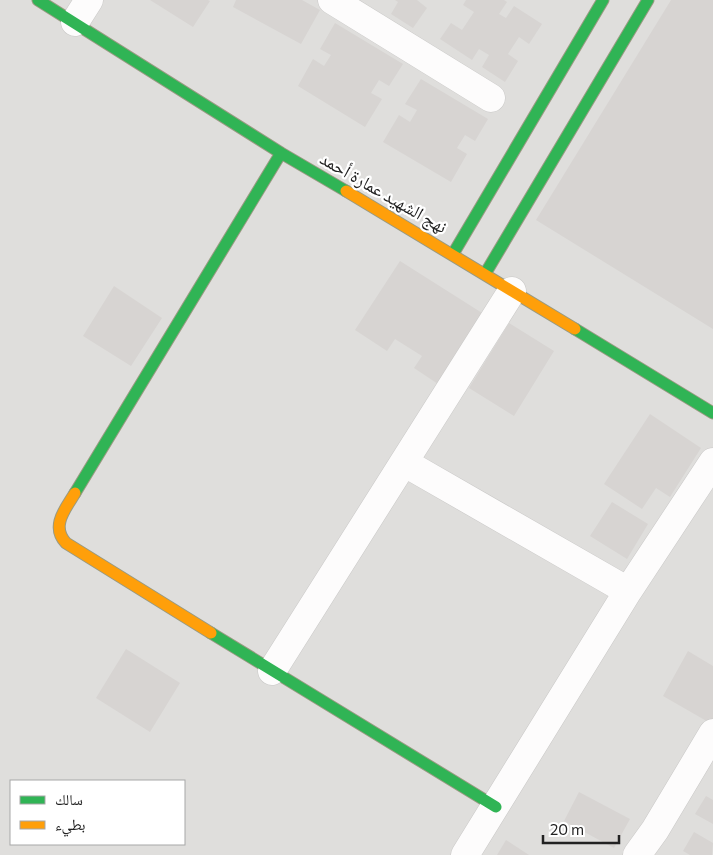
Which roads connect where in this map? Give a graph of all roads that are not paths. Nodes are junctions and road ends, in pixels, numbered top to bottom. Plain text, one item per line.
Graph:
1 (38, 0) edge
2 (332, 0) edge
3 (603, 0) edge
4 (648, 0) edge
5 (82, 11) edge
6 (491, 98) dead end
7 (281, 153) junction
8 (453, 254) junction
9 (485, 274) junction
10 (512, 291) junction
11 (713, 412) edge
12 (713, 462) edge
13 (405, 463) junction
14 (628, 591) junction
15 (272, 671) junction
16 (713, 733) edge
17 (496, 807) junction
18 (465, 855) edge
19 (638, 855) edge

1 - 5 street, نهج الشهيد عمارة أحمد
2 - 6 street
3 - 8 street
4 - 9 street
5 - 7 street, نهج الشهيد عمارة أحمد
7 - 8 street, نهج الشهيد عمارة أحمد
7 - 15 street
8 - 9 street, نهج الشهيد عمارة أحمد
9 - 10 street, نهج الشهيد عمارة أحمد
10 - 11 street, نهج الشهيد عمارة أحمد
10 - 13 street
12 - 14 street
13 - 14 street
13 - 15 street
14 - 17 street
15 - 17 street
16 - 19 street
17 - 18 street

